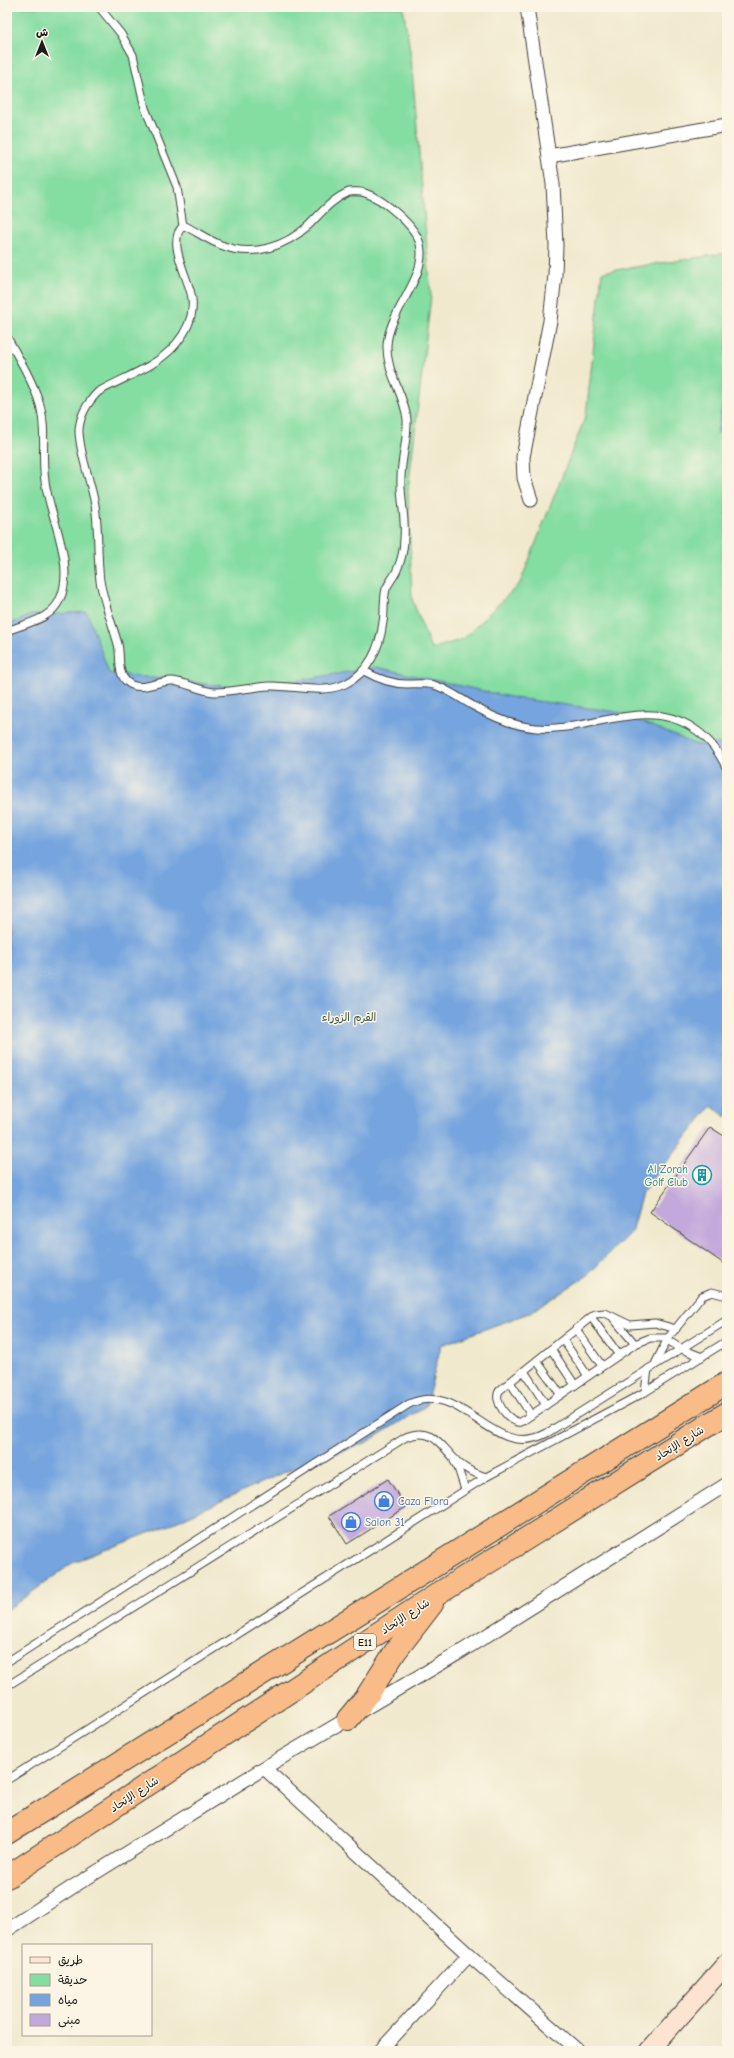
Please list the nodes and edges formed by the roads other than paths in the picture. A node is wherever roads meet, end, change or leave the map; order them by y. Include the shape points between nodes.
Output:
1 (99, 7) edge
2 (527, 7) edge
3 (727, 125) edge
4 (549, 156) junction
5 (182, 226) junction
6 (7, 337) edge
7 (530, 500) dead end
8 (7, 631) edge
9 (364, 671) junction
10 (727, 769) edge
11 (727, 1296) edge
12 (610, 1314) junction
13 (592, 1317) junction
14 (727, 1320) edge
15 (576, 1329) junction
16 (676, 1329) junction
17 (668, 1339) junction
18 (563, 1340) junction
19 (727, 1342) edge
20 (635, 1344) junction
21 (551, 1349) junction
22 (682, 1349) junction
23 (619, 1355) junction
24 (702, 1357) junction
25 (537, 1360) junction
26 (602, 1366) junction
27 (648, 1369) junction
28 (524, 1371) junction
29 (588, 1376) junction
30 (510, 1382) junction
31 (727, 1383) edge
32 (575, 1385) junction
33 (645, 1392) junction
34 (561, 1395) junction
35 (546, 1405) junction
36 (727, 1413) edge
37 (531, 1415) junction
38 (450, 1454) junction
39 (486, 1477) junction
40 (727, 1484) edge
41 (464, 1490) junction
42 (441, 1592) junction
43 (7, 1662) edge
44 (7, 1686) edge
45 (348, 1719) junction
46 (264, 1768) junction
47 (7, 1780) edge
48 (7, 1833) edge
49 (7, 1877) edge
50 (7, 1930) edge
51 (469, 1956) junction
52 (727, 1963) edge
53 (380, 2051) edge
54 (578, 2051) edge
55 (649, 2051) edge

1 - 5 lane via 121,34 133,55 145,108 178,187
2 - 4 street
3 - 4 street
4 - 7 street via 555,214 555,275 546,345 523,457 524,478
5 - 9 lane via 222,246 261,250 298,235 341,196 349,192 358,192 374,198 405,220 419,240 422,252 420,264 394,317 387,346 391,375 403,399 407,422 401,479 404,543 396,571 387,588 376,651
5 - 9 lane via 179,231 178,254 182,272 190,289 193,307 185,332 168,353 158,360 98,392 90,400 80,420 80,442 96,508 100,580 118,643 122,675 133,686 141,687 166,681 215,692 270,686 328,689 348,683
6 - 8 lane via 40,406 44,425 45,481 61,538 64,580 60,599 48,614
9 - 10 lane via 384,681 432,685 504,721 536,728 570,728 641,714 666,716 700,733 717,750
11 - 16 lane via 706,1293
12 - 13 lane via 600,1312
12 - 16 lane via 630,1325 655,1322
12 - 20 lane
13 - 15 lane
13 - 23 lane
14 - 22 lane
15 - 18 lane
15 - 26 lane
16 - 17 lane
17 - 20 lane via 650,1338
17 - 22 lane
17 - 27 lane via 654,1366
18 - 21 lane
18 - 29 lane
19 - 24 lane
20 - 23 lane
21 - 25 lane
21 - 32 lane
22 - 24 lane
22 - 27 lane
23 - 26 lane
24 - 33 lane
25 - 28 lane
25 - 34 lane
26 - 29 lane
27 - 33 lane
27 - 43 lane via 546,1433 529,1440 521,1441 502,1436 461,1409 440,1400 424,1399 412,1403
28 - 30 lane
28 - 35 lane
29 - 32 lane
30 - 37 lane
30 - 37 lane via 498,1392 498,1402 514,1421 521,1422
31 - 48 highway, E11
32 - 34 lane
33 - 39 lane
34 - 35 lane
35 - 37 lane
36 - 42 highway, شارع الإتحاد / E11
38 - 39 lane via 461,1465
38 - 41 lane via 458,1468
38 - 44 lane via 438,1440 428,1434 417,1433 406,1437
39 - 41 lane
40 - 45 street via 462,1652
41 - 47 lane
42 - 45 highway
42 - 49 highway, شارع الإتحاد / E11
45 - 46 street
46 - 50 street
46 - 51 street
51 - 53 street
51 - 54 street
52 - 55 street

